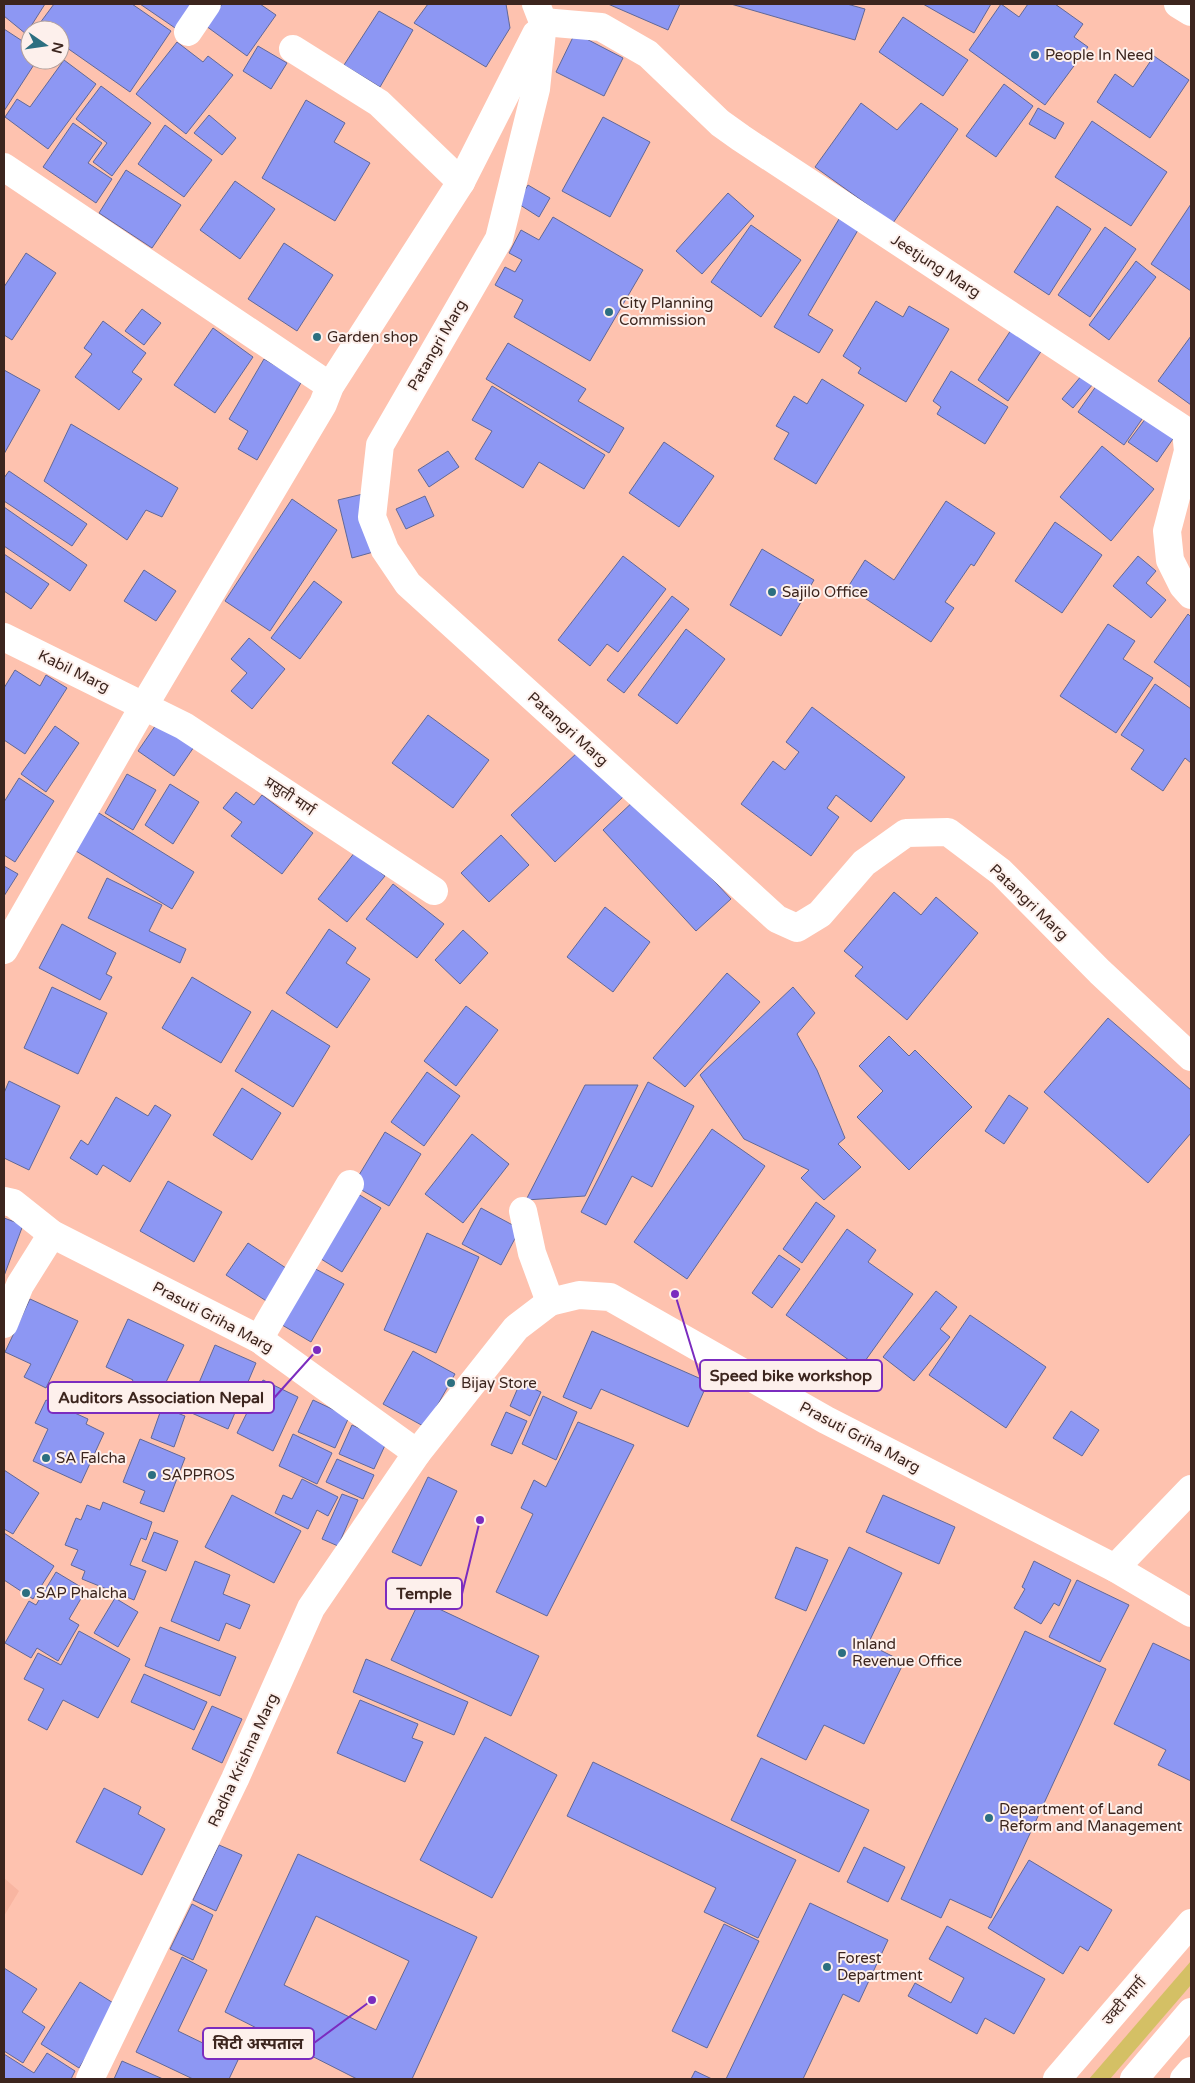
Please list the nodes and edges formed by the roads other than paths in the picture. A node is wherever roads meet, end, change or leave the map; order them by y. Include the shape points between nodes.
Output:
1 (207, 4) edge
2 (1178, 4) edge
3 (1191, 12) edge
4 (539, 13) edge
5 (188, 32) dead end
6 (293, 49) dead end
7 (4, 167) edge
8 (461, 182) junction
9 (330, 386) junction
10 (1191, 595) edge
11 (4, 637) edge
12 (145, 704) junction
13 (434, 891) dead end
14 (4, 950) edge
15 (1191, 1057) edge
16 (350, 1184) dead end
17 (4, 1201) edge
18 (523, 1212) dead end
19 (52, 1234) junction
20 (550, 1302) junction
21 (4, 1324) edge
22 (260, 1339) junction
23 (416, 1453) junction
24 (1191, 1489) edge
25 (1115, 1568) junction
26 (1191, 1613) edge
27 (1191, 1923) edge
28 (1191, 2012) edge
29 (1191, 2070) edge
30 (90, 2079) edge
31 (1057, 2079) edge
32 (1134, 2079) edge
33 (1184, 2079) edge

1 - 5 main road
2 - 3 main road
4 - 8 main road
4 - 10 main road, Jeetjung Marg via 601,27 648,54 720,123 741,138 1186,431 1188,451 1167,531 1170,560
4 - 15 main road, Patangri Marg via 536,89 499,239 380,444 372,517 385,550 408,584 777,920 797,928 820,914 864,863 906,833 948,832 1001,872 1100,972
6 - 8 main road via 379,103
7 - 9 main road
8 - 9 main road
9 - 12 main road via 318,413
11 - 12 main road, Kabil Marg
12 - 13 main road, प्रसुती मार्ग via 184,726
12 - 14 main road
16 - 22 main road
17 - 19 main road, Prasuti Griha Marg via 13,1203
18 - 20 main road via 532,1252
19 - 21 main road via 20,1285
19 - 22 main road, Prasuti Griha Marg
20 - 23 main road, Prasuti Griha Marg via 516,1328
20 - 25 main road, Prasuti Griha Marg via 579,1295 610,1297 826,1420
22 - 23 main road, Prasuti Griha Marg
23 - 30 main road, Radha Krishna Marg via 311,1608 235,1779
24 - 25 main road
25 - 26 main road, Prasuti Griha Marg
27 - 31 main road, उक्टी मार्गा
28 - 32 main road
29 - 33 main road

